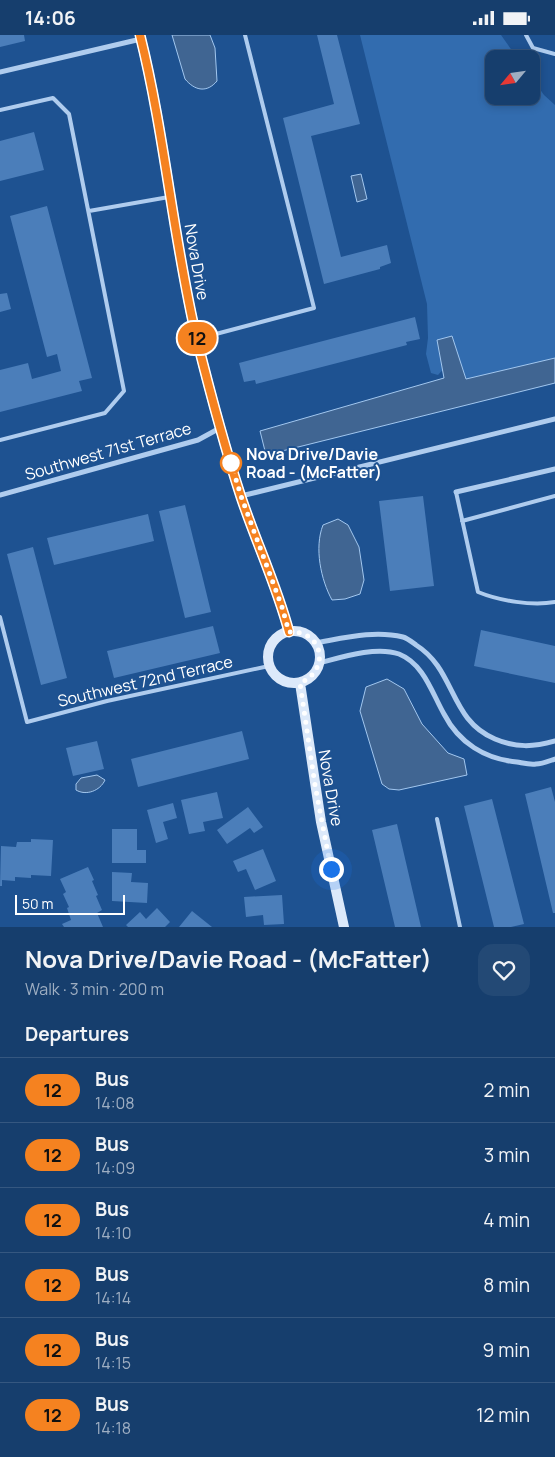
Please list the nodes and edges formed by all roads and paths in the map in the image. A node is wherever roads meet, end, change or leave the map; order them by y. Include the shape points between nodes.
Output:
1 (245, 35) edge
2 (526, 35) edge
3 (141, 37) edge
4 (555, 54) edge
5 (0, 72) edge
6 (0, 110) edge
7 (171, 197) junction
8 (89, 211) junction
9 (197, 339) junction
10 (555, 419) edge
11 (220, 427) junction
12 (0, 440) edge
13 (555, 469) edge
14 (456, 492) joint
15 (0, 495) edge
16 (241, 496) junction
17 (555, 497) edge
18 (462, 521) junction
19 (555, 602) edge
20 (0, 617) edge
21 (289, 632) junction
22 (316, 643) junction
23 (319, 663) junction
24 (269, 666) junction
25 (300, 683) junction
26 (555, 741) edge
27 (555, 759) edge
28 (437, 819) dead end
29 (344, 927) edge
30 (460, 927) edge

1 - 9 lane via 314,308
2 - 4 lane via 533,48
3 - 5 street
3 - 7 street, Nova Drive
6 - 8 lane via 53,98 69,114
7 - 8 lane
7 - 9 street, Nova Drive
8 - 12 lane via 124,391 105,413
9 - 11 street, Nova Drive
10 - 16 street
11 - 15 street, Southwest 71st Terrace via 198,440
11 - 16 street, Nova Drive
13 - 14 street
14 - 18 lane
16 - 21 street, Nova Drive
17 - 18 lane
18 - 19 lane via 478,592 493,598 544,604
20 - 24 lane, Southwest 72nd Terrace via 27,722
21 - 22 street via 297,631
21 - 24 street via 274,641 268,657
22 - 23 street
22 - 26 street via 377,633 404,637 425,650 442,669 460,707 472,725 484,734 506,743 535,747
23 - 25 street via 313,675
23 - 27 street via 350,654 377,651 399,654 414,664 427,679 444,716 460,737 475,749 502,761 536,764
24 - 25 street via 278,678
25 - 29 street, Nova Drive via 319,813
28 - 30 lane

